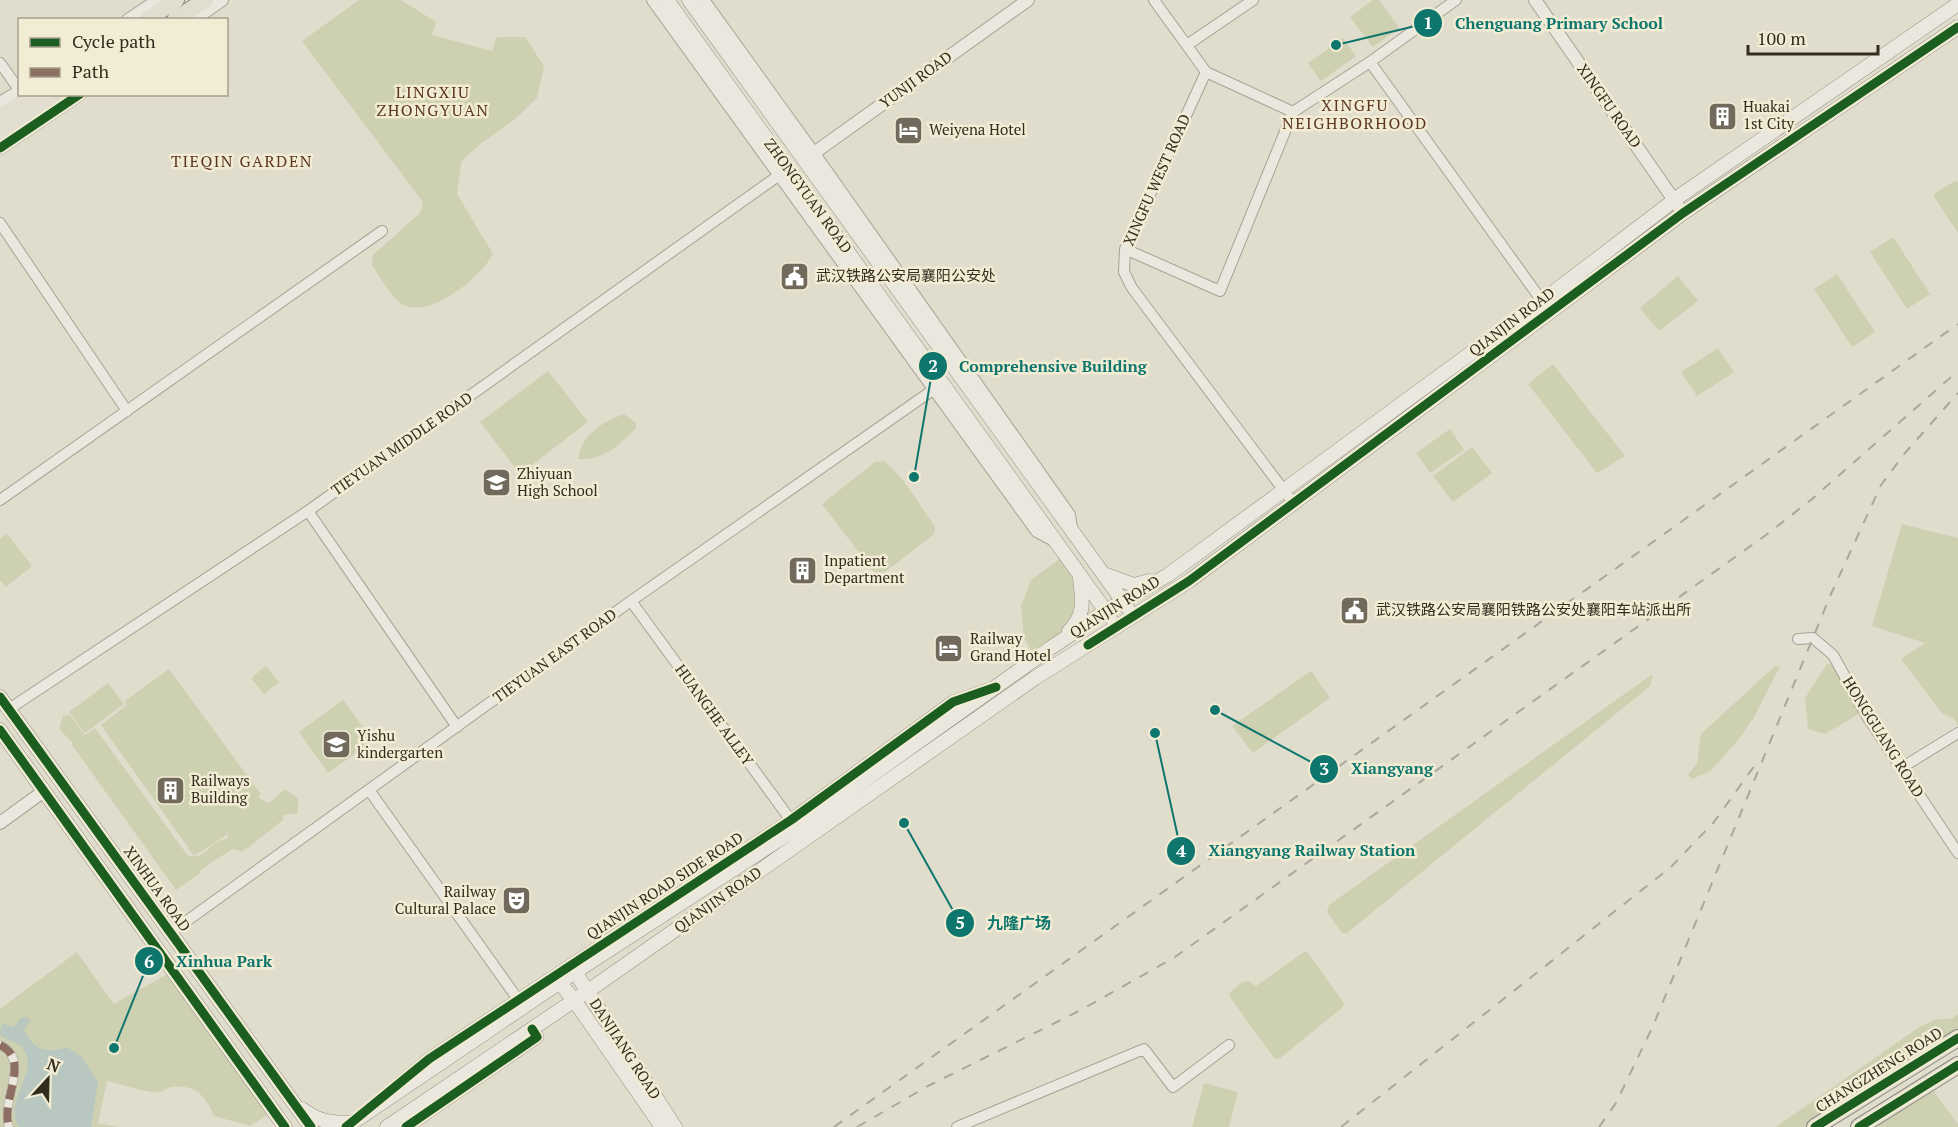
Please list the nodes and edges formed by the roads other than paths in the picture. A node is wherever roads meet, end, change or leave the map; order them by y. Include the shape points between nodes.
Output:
1 (158, 0) edge
2 (176, 0) edge
3 (205, 0) edge
4 (222, 0) edge
5 (653, 0) edge
6 (667, 0) edge
7 (689, 0) edge
8 (703, 0) edge
9 (1028, 0) edge
10 (1154, 0) edge
11 (1252, 0) edge
12 (1456, 0) edge
13 (1535, 0) edge
14 (1545, 0) edge
15 (1958, 4) edge
16 (131, 18) edge
17 (150, 18) edge
18 (178, 18) edge
19 (196, 18) edge
20 (1958, 27) edge
21 (1187, 45) junction
22 (1370, 62) junction
23 (0, 63) edge
24 (1206, 72) junction
25 (18, 86) edge
26 (19, 96) edge
27 (22, 96) edge
28 (58, 96) edge
29 (77, 96) edge
30 (0, 103) edge
31 (1293, 112) junction
32 (0, 117) edge
33 (0, 134) edge
34 (0, 148) edge
35 (809, 157) junction
36 (783, 172) junction
37 (1678, 198) junction
38 (1686, 210) junction
39 (0, 223) edge
40 (382, 231) dead end
41 (1125, 249) junction
42 (1542, 301) junction
43 (939, 386) junction
44 (127, 411) junction
45 (1284, 491) junction
46 (0, 500) edge
47 (1294, 504) junction
48 (308, 512) junction
49 (1104, 574) junction
50 (1079, 575) junction
51 (1168, 575) junction
52 (1123, 600) junction
53 (632, 601) junction
54 (1106, 611) junction
55 (1134, 616) junction
56 (1117, 626) junction
57 (1798, 639) dead end
58 (1049, 649) junction
59 (0, 697) edge
60 (9, 709) junction
61 (457, 727) junction
62 (0, 730) edge
63 (1958, 733) edge
64 (1901, 768) junction
65 (369, 790) junction
66 (44, 791) junction
67 (0, 823) edge
68 (794, 824) junction
69 (1958, 853) edge
70 (170, 933) junction
71 (575, 972) junction
72 (560, 982) junction
73 (588, 991) junction
74 (574, 1000) junction
75 (521, 1004) junction
76 (532, 1029) junction
77 (1958, 1038) edge
78 (0, 1045) edge
79 (1229, 1045) dead end
80 (1958, 1065) edge
81 (292, 1102) junction
82 (273, 1111) junction
83 (352, 1123) edge
84 (9, 1127) edge
85 (278, 1127) edge
86 (285, 1127) edge
87 (311, 1127) edge
88 (387, 1127) edge
89 (406, 1127) edge
90 (662, 1127) edge
91 (675, 1127) edge
92 (957, 1127) edge
93 (1815, 1127) edge
94 (1859, 1127) edge

1 - 16 street
2 - 17 main road
3 - 18 main road
4 - 19 street
5 - 36 street
6 - 36 main road, ZHONGYUAN ROAD
7 - 35 main road, ZHONGYUAN ROAD
8 - 35 street
9 - 35 street, YUNJI ROAD
10 - 21 street
11 - 21 street
12 - 22 street
13 - 37 street, XINGFU ROAD
14 - 37 street, XINGFU ROAD
15 - 37 main road, QIANJIN ROAD
20 - 38 main road, QIANJIN ROAD
21 - 24 street
22 - 31 street
22 - 42 street
23 - 25 street
24 - 31 street
24 - 41 street, XINGFU WEST ROAD
26 - 30 street
27 - 32 main road
28 - 33 main road
29 - 34 street
31 - 41 street via 1220,291
35 - 49 main road, ZHONGYUAN ROAD
36 - 43 main road, ZHONGYUAN ROAD
36 - 48 street, TIEYUAN MIDDLE ROAD
37 - 38 street, XINGFU ROAD
37 - 42 main road, QIANJIN ROAD
38 - 47 main road, QIANJIN ROAD
39 - 44 street
40 - 44 street
41 - 45 street, XINGFU WEST ROAD via 1124,272 1132,288
42 - 45 main road, QIANJIN ROAD
43 - 50 main road, ZHONGYUAN ROAD
43 - 53 street, TIEYUAN EAST ROAD
44 - 46 street
45 - 47 street, XINGFU WEST ROAD
45 - 51 main road, QIANJIN ROAD
47 - 55 main road, QIANJIN ROAD
48 - 60 street, TIEYUAN MIDDLE ROAD
48 - 61 street
49 - 51 main road via 1134,585
49 - 52 main road, ZHONGYUAN ROAD
50 - 54 main road, ZHONGYUAN ROAD
50 - 58 main road via 1083,603 1078,623
51 - 52 main road, QIANJIN ROAD
52 - 54 main road, QIANJIN ROAD
52 - 55 main road, ZHONGYUAN ROAD
53 - 61 street, TIEYUAN EAST ROAD
53 - 68 street, HUANGHE ALLEY
54 - 56 main road, ZHONGYUAN ROAD
54 - 58 main road, QIANJIN ROAD
55 - 56 main road, QIANJIN ROAD
56 - 73 main road, QIANJIN ROAD via 1035,678
57 - 64 street, HONGGUANG ROAD via 1813,638 1833,655
58 - 68 main road, QIANJIN ROAD
59 - 60 main road, XINHUA ROAD
60 - 70 main road, XINHUA ROAD
61 - 65 street, TIEYUAN EAST ROAD
62 - 66 main road
63 - 64 street
64 - 69 street, HONGGUANG ROAD
65 - 70 street, TIEYUAN EAST ROAD
65 - 75 street
66 - 67 street
66 - 82 main road
68 - 71 main road, QIANJIN ROAD
68 - 75 street, QIANJIN ROAD SIDE ROAD
70 - 81 main road, XINHUA ROAD
71 - 72 main road, QIANJIN ROAD
71 - 73 main road, DANJIANG ROAD
72 - 74 main road, DANJIANG ROAD
72 - 75 main road, QIANJIN ROAD
73 - 74 main road, QIANJIN ROAD
73 - 91 main road, DANJIANG ROAD
74 - 76 main road, QIANJIN ROAD
74 - 90 main road, DANJIANG ROAD
75 - 83 main road, QIANJIN ROAD
76 - 88 main road, QIANJIN ROAD
76 - 89 street via 537,1037
77 - 93 main road, CHANGZHENG ROAD
78 - 84 street via 15,1059 6,1108
79 - 92 street via 1173,1087 1144,1048
80 - 94 main road
81 - 83 main road via 312,1117 331,1123
81 - 87 main road, XINHUA ROAD
82 - 85 main road
82 - 86 main road

